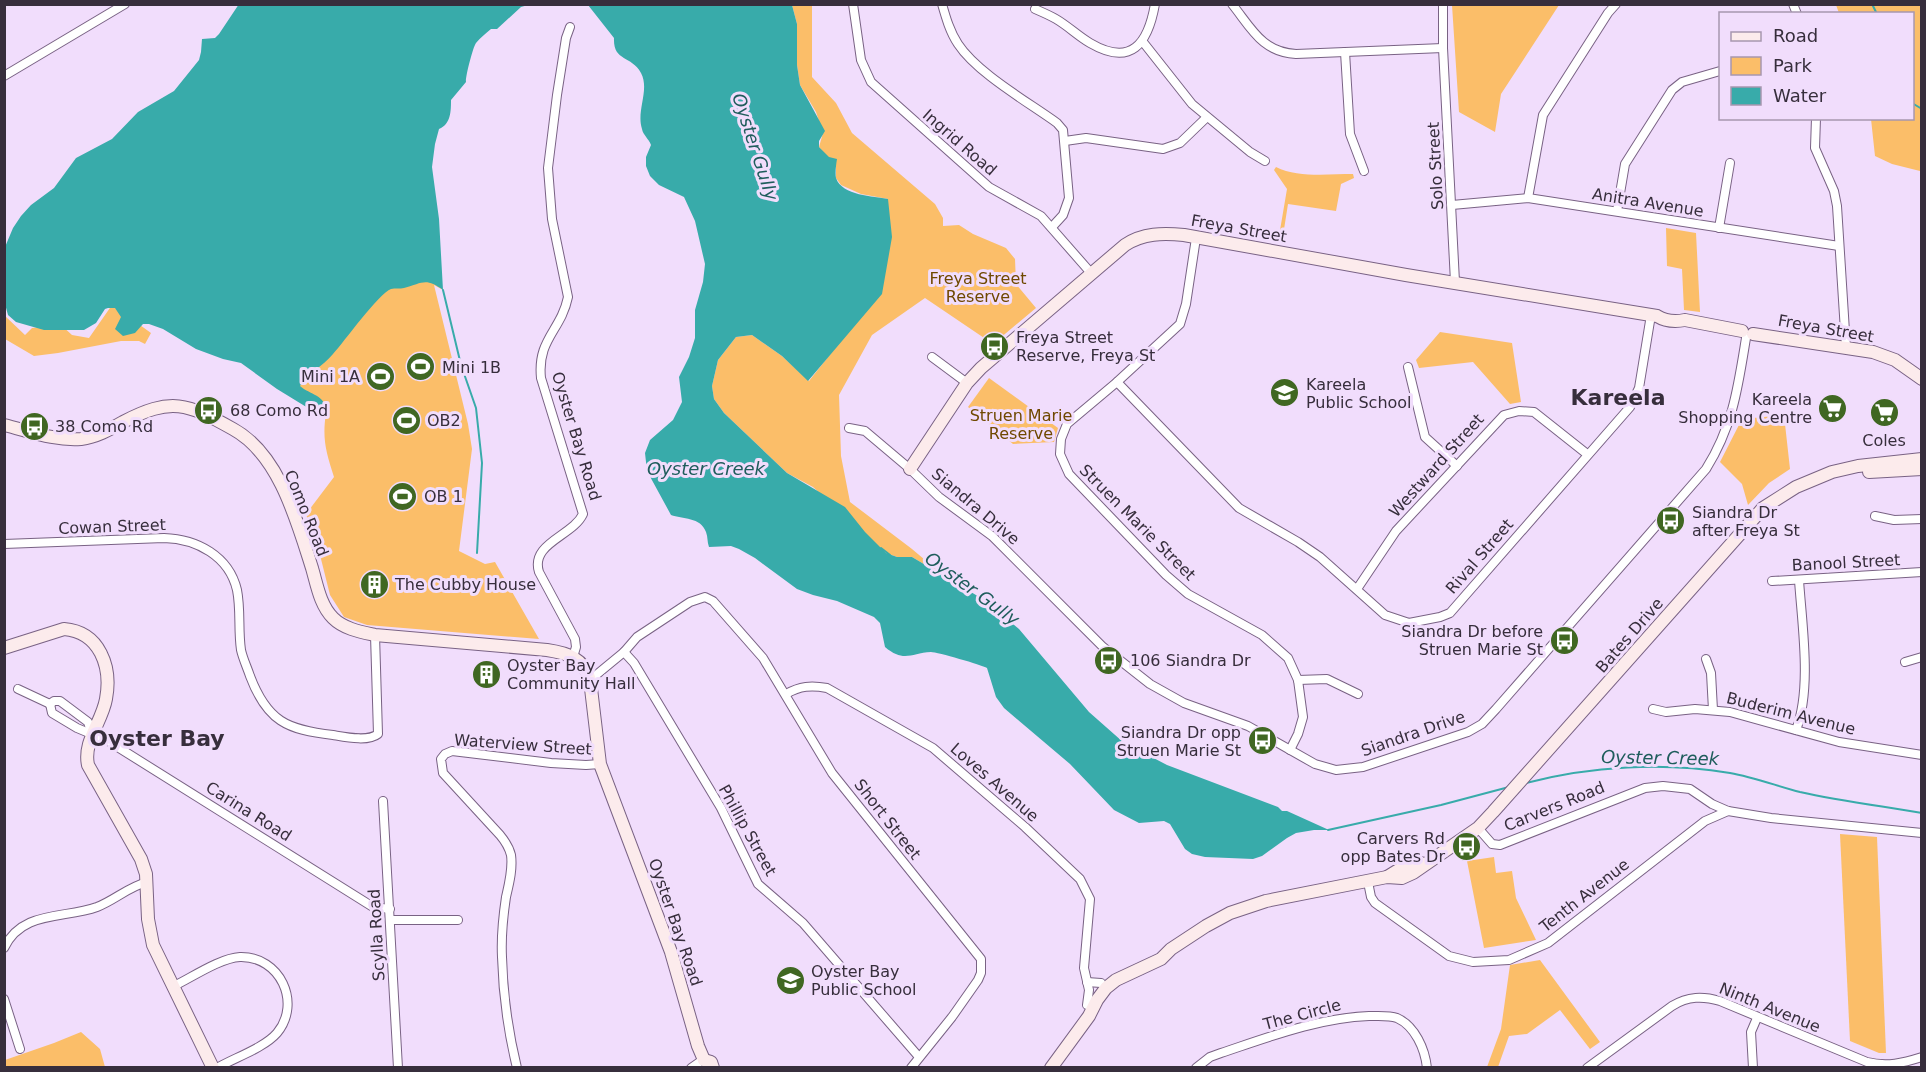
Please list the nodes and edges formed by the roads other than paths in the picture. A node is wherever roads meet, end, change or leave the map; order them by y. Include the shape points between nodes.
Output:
1 (125, 4) edge
2 (853, 4) edge
3 (942, 4) edge
4 (1155, 4) edge
5 (1232, 4) edge
6 (1443, 4) edge
7 (1616, 4) edge
8 (1035, 9) dead end
9 (570, 27) dead end
10 (1143, 42) junction
11 (1443, 48) junction
12 (1345, 52) junction
13 (1719, 71) edge
14 (4, 76) edge
15 (1206, 118) junction
16 (1816, 120) edge
17 (1065, 141) junction
18 (1265, 161) dead end
19 (1730, 163) dead end
20 (1364, 171) dead end
21 (1528, 198) junction
22 (1452, 205) junction
23 (1617, 211) junction
24 (1052, 228) junction
25 (1719, 228) junction
26 (1196, 238) junction
27 (1839, 246) junction
28 (1090, 273) junction
29 (1455, 282) junction
30 (1654, 315) junction
31 (1747, 334) junction
32 (1846, 347) junction
33 (933, 357) dead end
34 (1408, 366) dead end
35 (1922, 378) edge
36 (1117, 382) junction
37 (967, 383) junction
38 (4, 425) edge
39 (849, 428) dead end
40 (1587, 454) junction
41 (1920, 461) edge
42 (1457, 466) junction
43 (910, 469) junction
44 (1875, 516) dead end
45 (1922, 519) edge
46 (4, 544) edge
47 (1922, 572) edge
48 (1800, 580) junction
49 (1772, 581) dead end
50 (1357, 589) junction
51 (375, 635) junction
52 (4, 648) edge
53 (624, 652) junction
54 (573, 657) junction
55 (1922, 657) edge
56 (1706, 659) dead end
57 (1905, 662) dead end
58 (590, 680) junction
59 (1298, 680) junction
60 (18, 689) dead end
61 (786, 694) junction
62 (1358, 694) dead end
63 (50, 704) junction
64 (1653, 709) dead end
65 (1713, 710) junction
66 (1796, 730) junction
67 (93, 735) junction
68 (1290, 750) junction
69 (1922, 755) edge
70 (600, 764) junction
71 (383, 801) dead end
72 (1728, 811) junction
73 (1478, 828) junction
74 (1922, 833) edge
75 (147, 882) junction
76 (1368, 882) junction
77 (390, 909) junction
78 (391, 920) junction
79 (458, 920) dead end
80 (4, 948) edge
81 (1171, 949) junction
82 (1087, 982) junction
83 (1101, 983) junction
84 (172, 987) junction
85 (4, 999) edge
86 (1087, 1005) junction
87 (1757, 1018) junction
88 (1082, 1024) junction
89 (20, 1049) dead end
90 (919, 1057) junction
91 (1922, 1057) edge
92 (702, 1065) edge
93 (215, 1068) edge
94 (398, 1068) edge
95 (517, 1068) edge
96 (911, 1068) edge
97 (1051, 1068) edge
98 (1196, 1068) edge
99 (1427, 1068) edge
100 (1587, 1068) edge
101 (1753, 1068) edge

1 - 14 street
2 - 24 street, Ingrid Road via 861,60 872,82 989,188 1036,213
3 - 17 street via 957,44 970,59 1057,123
4 - 10 street via 1152,24
5 - 12 street via 1275,51
6 - 11 street, Solo Street
7 - 21 street via 1543,115
8 - 10 street via 1108,52 1133,50
9 - 54 street, Oyster Bay Road via 548,168 552,219 568,297 539,361 583,514 580,522 542,550 537,564 575,639
10 - 15 street
11 - 12 street
11 - 22 street, Solo Street
12 - 20 street via 1350,134
13 - 23 street via 1682,82 1672,90 1625,164
15 - 17 street via 1180,143 1163,149 1086,138
15 - 18 street
16 - 27 street via 1815,148 1834,191
17 - 24 street via 1069,198 1063,215
19 - 25 street
21 - 22 street, Anitra Avenue
21 - 23 street, Anitra Avenue
22 - 29 street, Solo Street
23 - 25 street, Anitra Avenue
24 - 28 street, Ingrid Road
25 - 27 street, Anitra Avenue
26 - 28 street, Freya Street via 1164,234 1136,238
26 - 29 street, Freya Street
26 - 36 street, Struen Marie Street via 1180,324
27 - 32 street
28 - 37 street, Freya Street
29 - 30 street, Freya Street
30 - 31 street, Freya Street via 1678,315
30 - 40 street, Rival Street via 1634,400
31 - 32 street, Freya Street
31 - 68 street, Siandra Drive via 1733,412 1706,469 1482,724 1461,735 1353,769 1326,768
32 - 35 street, Freya Street via 1886,356
33 - 37 street
34 - 42 street via 1425,437
36 - 50 street, Rival Street via 1239,508 1298,542
36 - 59 street, Struen Marie Street via 1064,428 1060,454 1066,469 1166,575 1188,594 1262,635 1288,658
37 - 43 street, Freya Street
38 - 51 street, Como Road via 82,439 148,410 173,405 198,411 233,429 257,447 278,480 300,530 325,608 345,626
39 - 43 street, Siandra Drive via 865,430
40 - 42 street, Westward Street via 1534,412 1519,411 1504,415
40 - 50 street, Rival Street via 1450,613 1409,623 1385,615
41 - 73 street, Bates Drive via 1817,480 1763,508
42 - 50 street, Westward Street via 1396,531
43 - 68 street, Siandra Drive via 939,497 992,536 1103,647 1144,680 1172,698 1248,726
44 - 45 street
46 - 51 street, Cowan Street via 165,538 203,547 225,565 235,583 242,653 257,695 266,708 289,725 312,731 375,737 379,730
47 - 48 street, Banool Street
48 - 49 street, Banool Street
48 - 66 street via 1804,694
51 - 54 street, Como Road via 546,650
52 - 67 street via 64,629 86,635 96,643 106,667 107,689
53 - 58 street
53 - 61 street, Short Street via 637,638 695,599 705,597 713,601 763,658
53 - 90 street, Phillip Street via 721,808 758,884 802,923
54 - 58 street, Oyster Bay Road via 585,667
55 - 57 street
56 - 65 street via 1711,673
58 - 70 street, Oyster Bay Road
59 - 62 street via 1327,679
59 - 68 street, Struen Marie Street via 1303,717
60 - 63 street, Carina Road
61 - 82 street, Loves Avenue via 809,685 827,688 933,748 1056,855 1080,879 1090,899 1084,968
61 - 90 street, Short Street via 832,773 981,958 978,980
63 - 67 street, Carina Road via 52,713
63 - 67 street, Carina Road via 60,701 88,722
64 - 65 street, Buderim Avenue
65 - 66 street, Buderim Avenue
66 - 69 street, Buderim Avenue via 1839,742
67 - 75 street via 86,751 88,765 141,859
67 - 77 street, Carina Road via 373,907
70 - 92 street, Oyster Bay Road via 671,952
70 - 95 street, Waterview Street via 551,763 460,752 445,754 441,759 443,773 500,835 511,856 502,928 502,965
71 - 77 street, Scylla Road
72 - 73 street, Carvers Road via 1690,789 1655,786 1500,845 1492,844
72 - 74 street, Carvers Road
72 - 76 street, Tenth Avenue via 1705,821 1548,943 1509,960 1473,962 1449,957 1375,903
73 - 76 street via 1402,878
75 - 80 street via 94,908 24,925
75 - 84 street via 150,938
76 - 81 street via 1255,904 1218,920
77 - 78 street, Scylla Road
78 - 79 street
78 - 94 street, Scylla Road
81 - 83 street
81 - 88 street via 1161,959 1110,984
82 - 83 street
82 - 86 street, Loves Avenue
83 - 86 street
84 - 93 street
84 - 93 street via 240,957 263,962 284,984 288,1012 275,1035
85 - 89 street
86 - 88 street
87 - 91 street, Ninth Avenue via 1875,1064 1896,1064
87 - 100 street, Ninth Avenue via 1712,999 1684,1000 1663,1011
87 - 101 street via 1751,1032
88 - 97 street
90 - 96 street, Short Street
98 - 99 street, The Circle via 1221,1053 1297,1028 1351,1016 1396,1018 1416,1036

